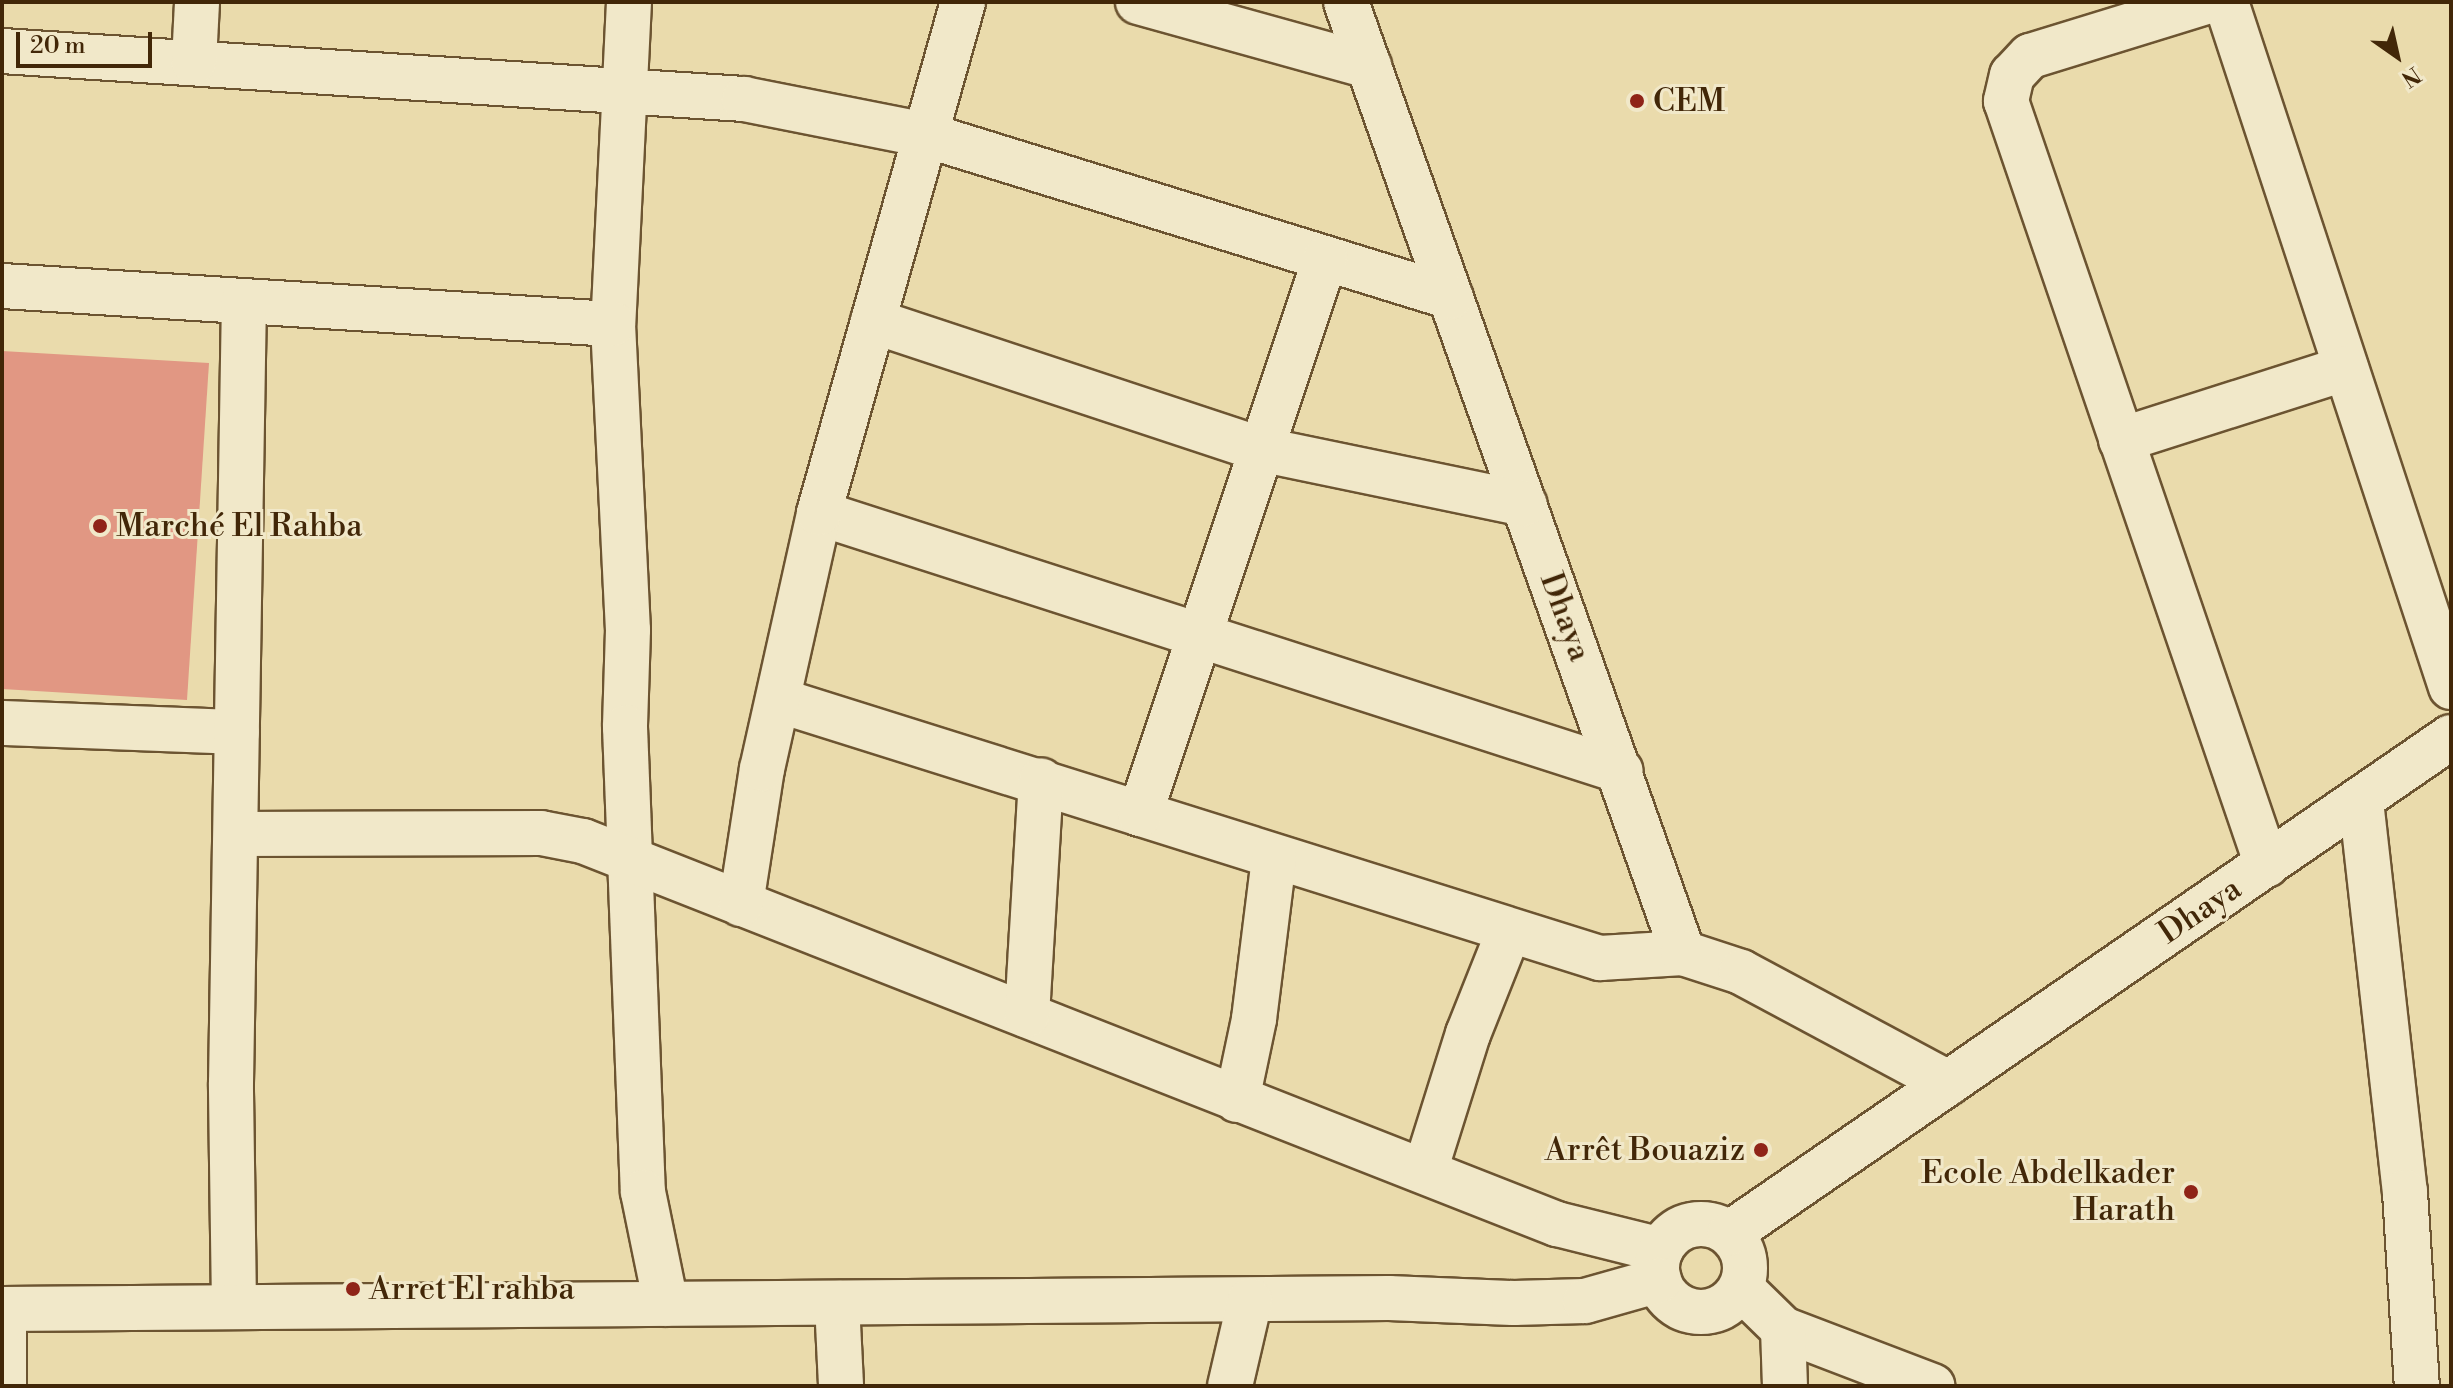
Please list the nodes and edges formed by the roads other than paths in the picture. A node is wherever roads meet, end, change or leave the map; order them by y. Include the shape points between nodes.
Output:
1 (197, 2) edge
2 (629, 2) edge
3 (963, 2) edge
4 (1138, 2) edge
5 (1346, 2) edge
6 (2206, 2) edge
7 (2226, 2) edge
8 (2, 51) edge
9 (194, 62) junction
10 (1369, 66) junction
11 (621, 88) junction
12 (926, 135) junction
13 (1325, 259) junction
14 (2, 286) edge
15 (1451, 297) junction
16 (244, 301) junction
17 (873, 321) junction
18 (613, 324) junction
19 (2346, 368) junction
20 (2121, 440) junction
21 (1264, 450) junction
22 (1524, 504) junction
23 (819, 513) junction
24 (1204, 636) junction
25 (2451, 687) edge
26 (778, 700) junction
27 (2, 723) edge
28 (237, 732) junction
29 (2451, 737) edge
30 (1621, 771) junction
31 (1041, 780) junction
32 (2361, 801) junction
33 (1140, 814) junction
34 (236, 834) junction
35 (1274, 858) junction
36 (633, 859) junction
37 (2267, 865) junction
38 (741, 904) junction
39 (1509, 931) junction
40 (1683, 953) junction
41 (1027, 1015) junction
42 (1948, 1083) junction
43 (1237, 1100) junction
44 (1425, 1171) junction
45 (1730, 1233) junction
46 (1660, 1265) junction
47 (1741, 1288) junction
48 (1250, 1300) junction
49 (837, 1303) junction
50 (666, 1304) junction
51 (234, 1306) junction
52 (3, 1309) edge
53 (1783, 1329) junction
54 (4, 1386) edge
55 (841, 1386) edge
56 (1230, 1386) edge
57 (1785, 1386) edge
58 (1932, 1386) edge
59 (2417, 1386) edge

1 - 9 street
2 - 11 street
3 - 12 street
4 - 10 street
5 - 10 street, Dhaya
6 - 20 street via 2030,56 2007,87 2008,113
7 - 19 street
8 - 9 street
9 - 11 street
10 - 15 street, Dhaya
11 - 12 street via 744,99
11 - 18 street
12 - 13 street
12 - 17 street
13 - 15 street
13 - 21 street
14 - 16 street
15 - 22 street, Dhaya
16 - 18 street
16 - 28 street
17 - 21 street
17 - 23 street
18 - 36 street
19 - 20 street
19 - 25 street
20 - 37 street
21 - 22 street
21 - 24 street
22 - 30 street, Dhaya
23 - 24 street
23 - 26 street
24 - 30 street
24 - 33 street
26 - 31 street
26 - 38 street
27 - 28 street
28 - 34 street
29 - 32 street, Dhaya
30 - 40 street, Dhaya
31 - 33 street
31 - 41 street
32 - 37 street, Dhaya
32 - 59 street via 2405,1192
33 - 35 street
34 - 36 street via 541,833
34 - 51 street
35 - 39 street
35 - 43 street via 1254,1019
36 - 38 street
36 - 50 street via 643,1192
37 - 42 street, Dhaya
38 - 41 street
39 - 40 street via 1600,958
39 - 44 street via 1468,1034
40 - 42 street via 1741,972
41 - 43 street
42 - 45 street, Dhaya
43 - 44 street
44 - 46 street
45 - 46 street via 1694,1225 1669,1238
45 - 47 street via 1742,1254
46 - 47 street via 1672,1302 1696,1312 1722,1307
46 - 48 street via 1585,1301
47 - 53 street
48 - 49 street
48 - 56 street
49 - 50 street
49 - 55 street
50 - 51 street
51 - 52 street
52 - 54 street
53 - 57 street
53 - 58 street

